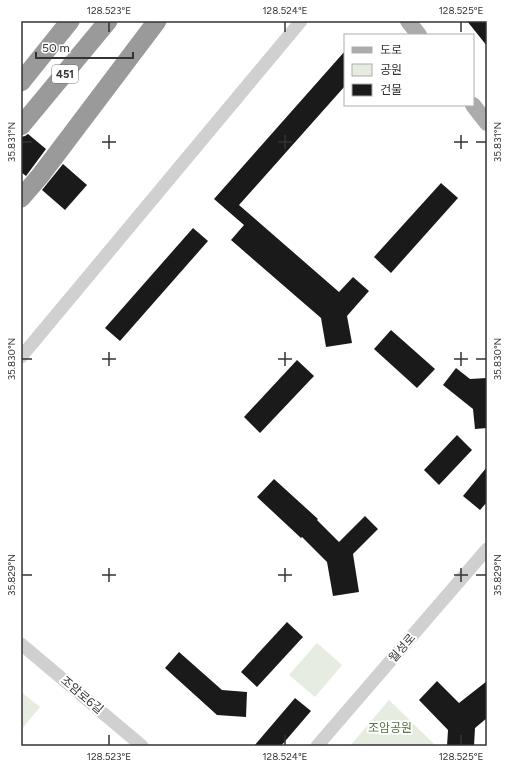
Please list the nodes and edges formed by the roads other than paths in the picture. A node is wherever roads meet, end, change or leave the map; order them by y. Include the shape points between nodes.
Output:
1 (70, 21) edge
2 (108, 21) edge
3 (157, 21) edge
4 (301, 21) edge
5 (408, 21) edge
6 (418, 34) edge
7 (21, 82) edge
8 (474, 106) edge
9 (487, 123) edge
10 (21, 126) edge
11 (21, 198) edge
12 (21, 357) edge
13 (487, 549) edge
14 (21, 644) edge
15 (142, 746) edge
16 (317, 746) edge

1 - 7 highway, 451
2 - 10 highway, 451
3 - 11 highway
4 - 12 street
5 - 6 main road
8 - 9 main road
13 - 16 street, 월성로
14 - 15 street, 조암로6길

